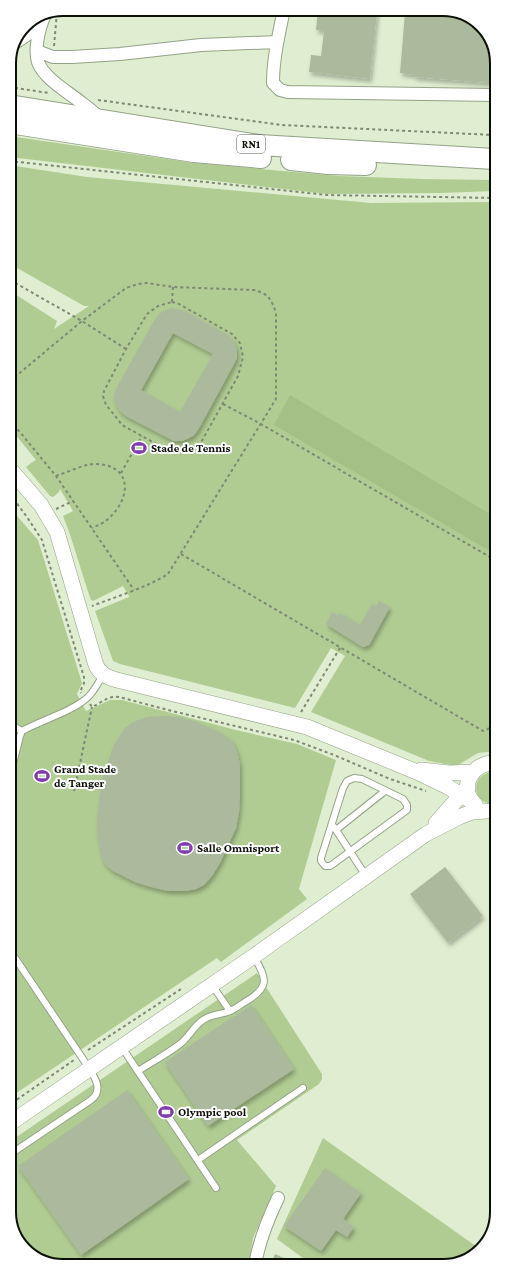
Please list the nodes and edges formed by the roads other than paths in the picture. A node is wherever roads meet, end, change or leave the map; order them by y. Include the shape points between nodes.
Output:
1 (283, 16) edge
2 (42, 21) edge
3 (28, 33) edge
4 (277, 42) junction
5 (37, 51) junction
6 (490, 95) edge
7 (16, 106) edge
8 (103, 121) junction
9 (16, 124) edge
10 (490, 159) edge
11 (490, 170) edge
12 (16, 476) edge
13 (103, 675) junction
14 (16, 728) edge
15 (22, 731) junction
16 (16, 752) edge
17 (490, 764) edge
18 (401, 765) junction
19 (473, 772) junction
20 (385, 790) junction
21 (467, 795) junction
22 (490, 811) edge
23 (490, 811) edge
24 (332, 824) junction
25 (336, 830) junction
26 (426, 834) junction
27 (350, 851) junction
28 (366, 876) junction
29 (254, 956) junction
30 (16, 959) edge
31 (212, 983) junction
32 (230, 1011) junction
33 (121, 1046) junction
34 (89, 1068) junction
35 (138, 1071) junction
36 (303, 1088) dead end
37 (16, 1119) edge
38 (16, 1150) edge
39 (198, 1160) junction
40 (216, 1188) dead end
41 (278, 1198) dead end
42 (256, 1259) edge

1 - 4 street
2 - 3 street
2 - 5 street
4 - 5 street via 201,45 72,57 53,56
4 - 6 street via 273,83 280,90 288,92
5 - 8 street via 38,62 44,73
7 - 8 highway, RN1
8 - 10 highway, RN1 via 259,145
9 - 11 highway, RN1 via 194,152 328,164
12 - 13 street via 42,505 57,532 96,667
13 - 15 lane via 86,699
13 - 18 street via 307,726
14 - 15 lane
15 - 16 lane
17 - 19 street
18 - 19 street via 436,772
18 - 21 street
19 - 21 street via 469,779
20 - 24 lane via 358,778 350,779 344,784
20 - 25 lane
20 - 27 lane via 405,801 408,805 407,810
21 - 22 street via 479,808
21 - 26 street
23 - 26 street via 459,816
24 - 25 lane
24 - 27 lane via 321,858 322,864 330,866
25 - 27 lane
26 - 28 street
27 - 28 lane
28 - 29 street
29 - 31 street
29 - 32 lane via 263,971 262,988
30 - 34 lane
31 - 32 lane
31 - 33 street
32 - 35 lane via 204,1019 180,1044
33 - 34 street
33 - 35 lane
34 - 37 street
34 - 38 lane via 96,1079 97,1095
35 - 39 lane
36 - 39 lane
39 - 40 lane
41 - 42 street via 264,1229

